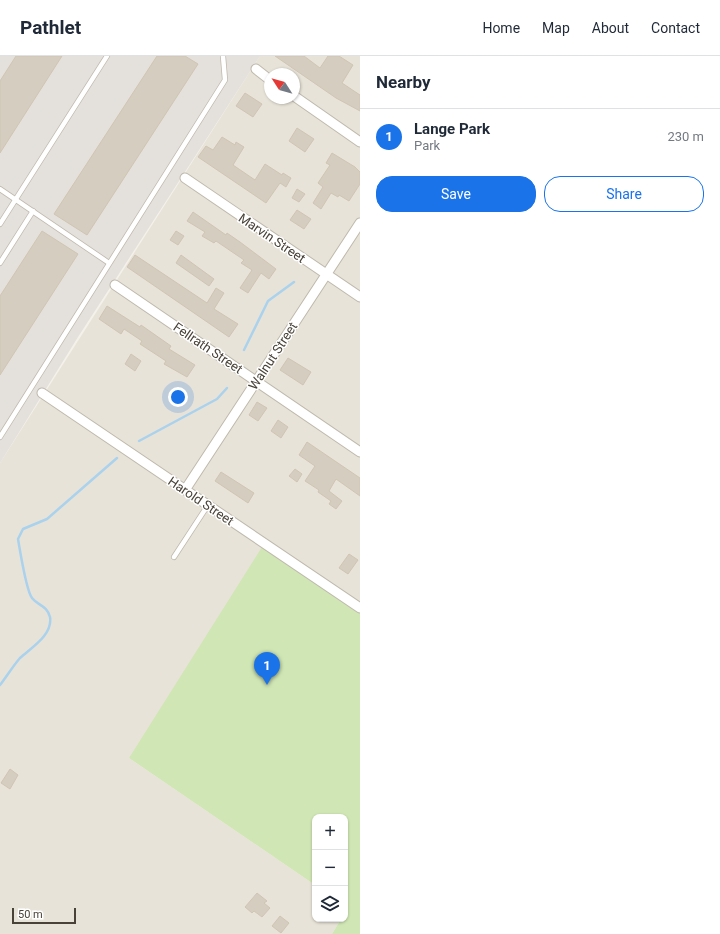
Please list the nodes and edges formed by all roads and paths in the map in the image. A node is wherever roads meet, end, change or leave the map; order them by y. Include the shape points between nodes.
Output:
1 (107, 56) edge
2 (223, 56) edge
3 (256, 70) dead end
4 (264, 76) edge
5 (300, 100) edge
6 (360, 142) edge
7 (185, 178) dead end
8 (0, 189) edge
9 (16, 199) junction
10 (33, 211) junction
11 (360, 223) edge
12 (0, 224) edge
13 (0, 263) edge
14 (110, 263) junction
15 (326, 274) junction
16 (114, 285) dead end
17 (360, 297) edge
18 (256, 381) junction
19 (42, 393) dead end
20 (0, 437) edge
21 (360, 452) edge
22 (185, 490) junction
23 (208, 505) junction
24 (174, 557) dead end
25 (360, 608) edge

1 - 9 lane
2 - 14 lane via 224,80
3 - 4 street
5 - 6 street
7 - 15 street, Marvin Street
8 - 9 lane
9 - 10 lane
9 - 12 lane
10 - 13 lane
10 - 14 lane
11 - 15 street, Walnut Street
14 - 20 lane
15 - 17 street, Marvin Street
15 - 18 street, Walnut Street
16 - 18 street, Fellrath Street
18 - 21 street, Fellrath Street
18 - 22 street, Walnut Street
19 - 22 street, Harold Street
22 - 23 street, Harold Street
23 - 24 lane
23 - 25 street, Harold Street

